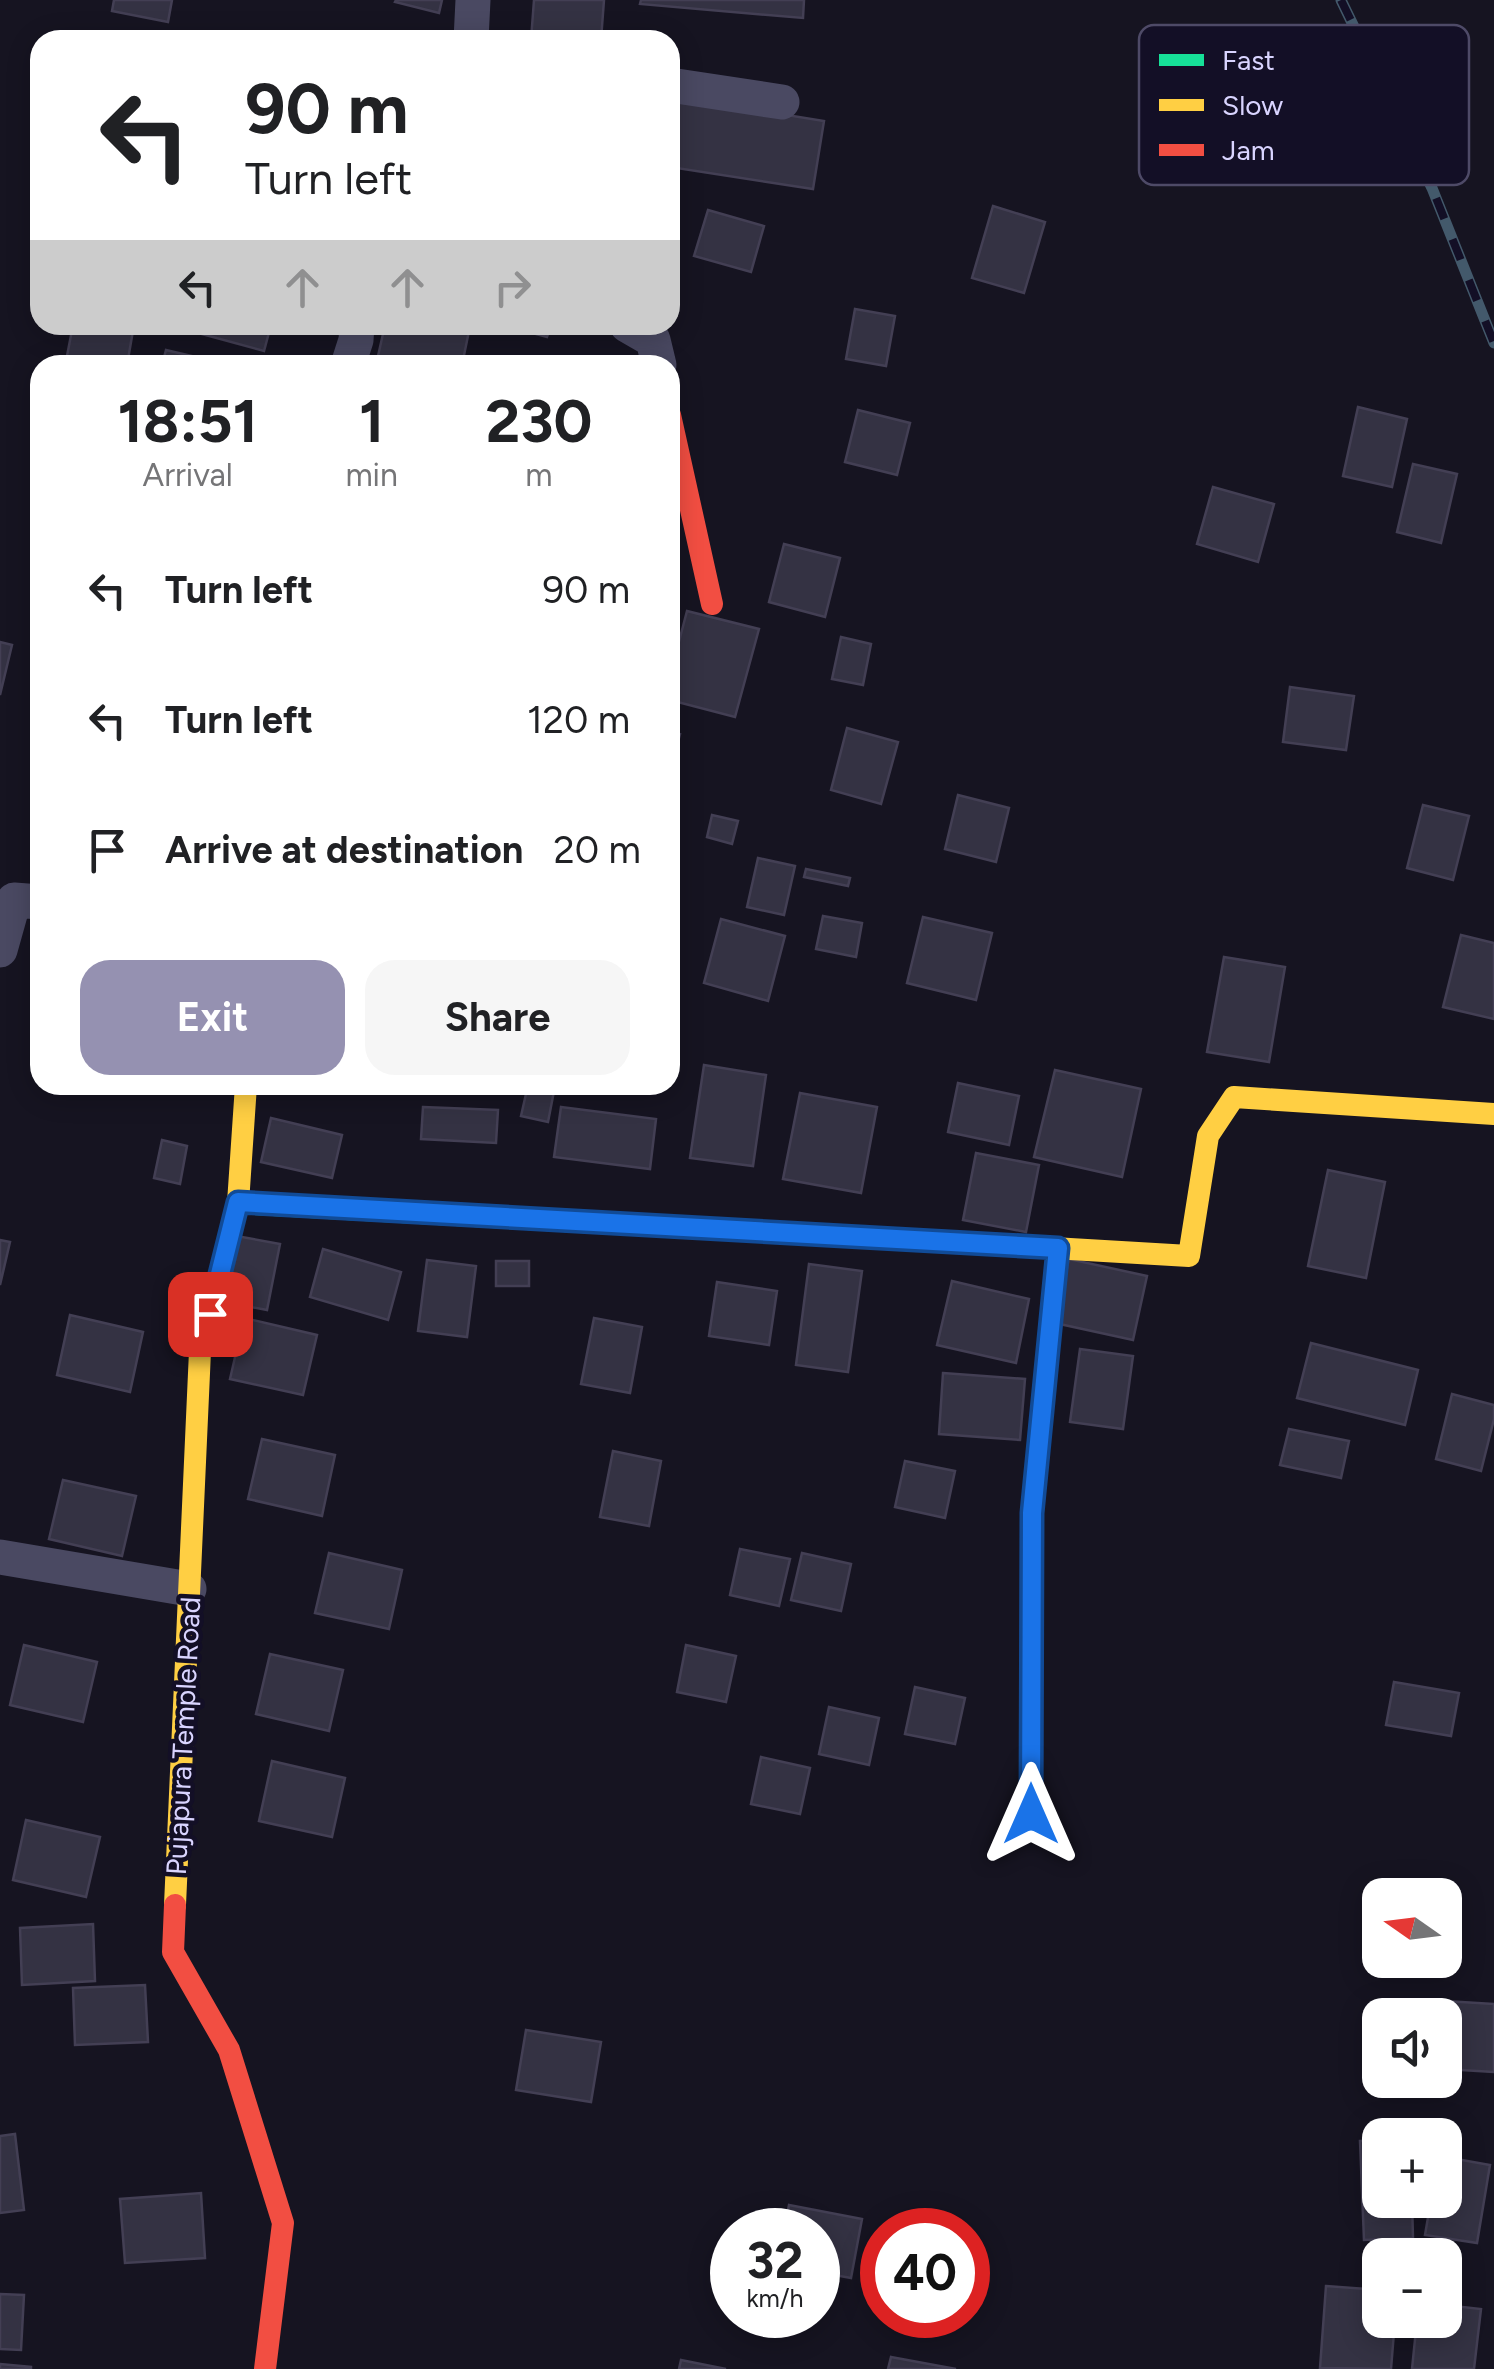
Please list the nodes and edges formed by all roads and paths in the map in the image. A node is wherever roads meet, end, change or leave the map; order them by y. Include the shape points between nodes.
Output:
1 (472, 0) edge
2 (472, 30) edge
3 (680, 87) edge
4 (782, 102) dead end
5 (644, 335) edge
6 (657, 355) edge
7 (680, 460) edge
8 (712, 604) dead end
9 (30, 901) edge
10 (0, 950) edge
11 (245, 1095) edge
12 (1494, 1114) edge
13 (238, 1202) junction
14 (1058, 1248) junction
15 (0, 1557) edge
16 (189, 1588) junction
17 (1031, 1814) dead end
18 (265, 2369) edge

1 - 2 street
3 - 4 street
5 - 6 street
7 - 8 street
9 - 10 street via 14,900
11 - 13 street, Pujapura Temple Road
12 - 14 street via 1234,1096 1208,1136 1188,1256
13 - 14 street
13 - 16 street, Pujapura Temple Road via 200,1351
14 - 17 street via 1032,1513
15 - 16 street
16 - 18 street, Pujapura Temple Road via 173,1952 228,2050 283,2223

